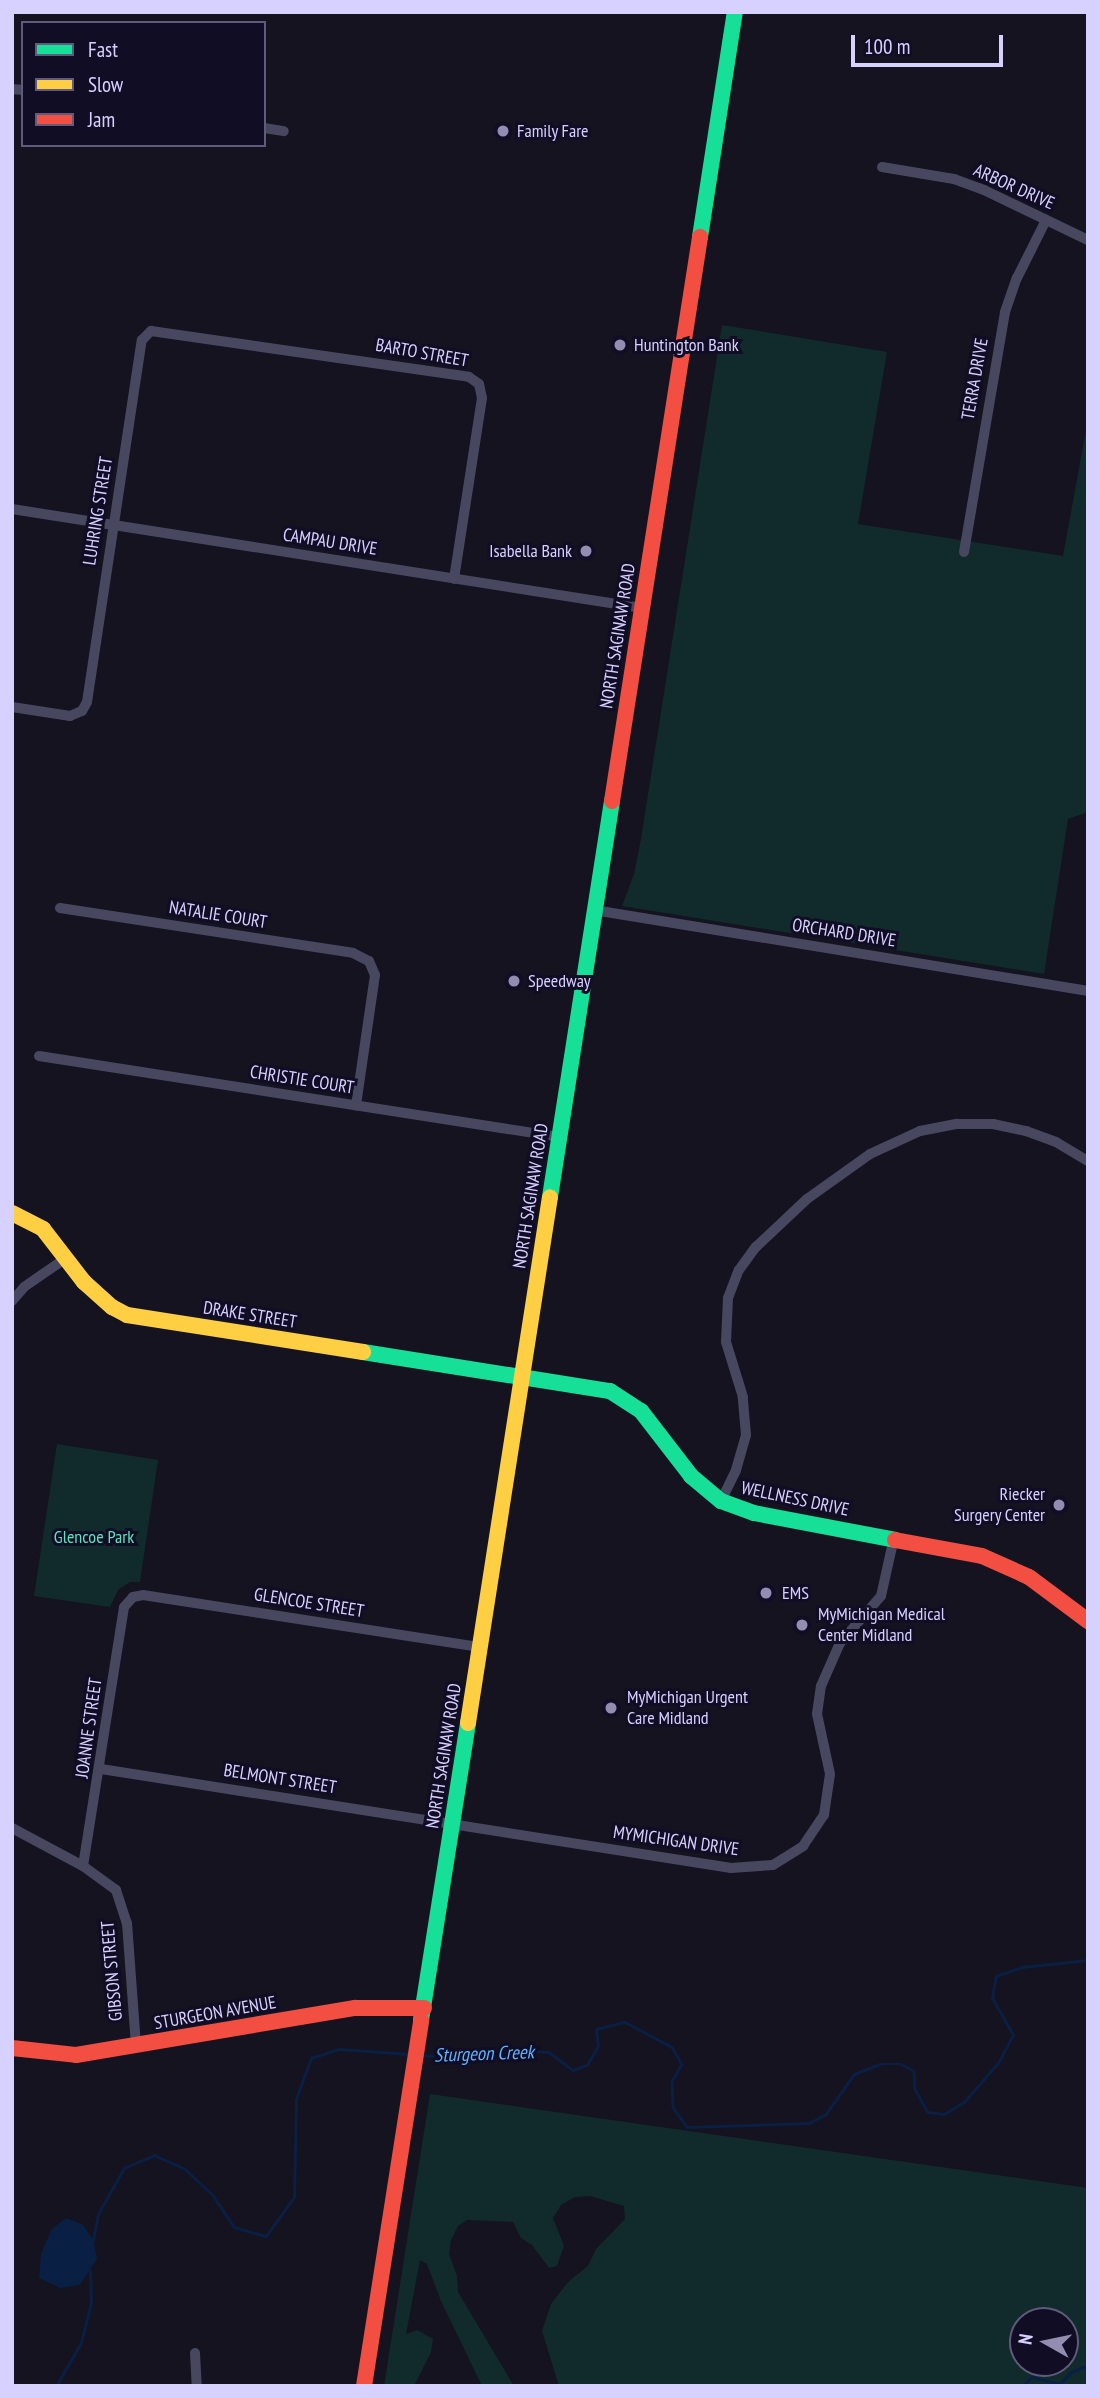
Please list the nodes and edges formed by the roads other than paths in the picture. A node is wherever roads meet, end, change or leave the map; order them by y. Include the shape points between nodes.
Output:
1 (735, 12) edge
2 (266, 128) edge
3 (284, 131) dead end
4 (883, 167) dead end
5 (1046, 220) junction
6 (1088, 240) edge
7 (163, 331) joint
8 (12, 509) edge
9 (114, 526) junction
10 (964, 552) dead end
11 (454, 579) junction
12 (642, 608) junction
13 (12, 708) edge
14 (60, 908) dead end
15 (594, 910) junction
16 (1088, 991) edge
17 (40, 1056) dead end
18 (356, 1106) junction
19 (559, 1137) junction
20 (1088, 1161) edge
21 (12, 1213) edge
22 (66, 1258) junction
23 (12, 1301) edge
24 (522, 1376) junction
25 (721, 1501) junction
26 (894, 1538) junction
27 (133, 1597) joint
28 (1088, 1621) edge
29 (480, 1647) junction
30 (101, 1769) junction
31 (453, 1826) junction
32 (12, 1828) edge
33 (83, 1866) junction
34 (424, 2008) junction
35 (136, 2046) junction
36 (12, 2048) edge
37 (195, 2353) dead end
38 (197, 2386) edge
39 (364, 2386) edge

1 - 12 main road, NORTH SAGINAW ROAD
2 - 3 street
4 - 5 street, ARBOR DRIVE via 954,180
5 - 6 street, ARBOR DRIVE
5 - 10 street, TERRA DRIVE via 1005,312
7 - 9 street, LUHRING STREET via 151,331 142,340
7 - 11 street, BARTO STREET via 469,377 480,384 482,398
8 - 9 street, CAMPAU DRIVE
9 - 11 street, CAMPAU DRIVE
9 - 13 street, LUHRING STREET via 82,711 70,716
11 - 12 street, CAMPAU DRIVE
12 - 15 main road, NORTH SAGINAW ROAD
14 - 18 street, NATALIE COURT via 353,953 369,961 374,975
15 - 16 street, ORCHARD DRIVE
15 - 19 main road, NORTH SAGINAW ROAD
17 - 18 street, CHRISTIE COURT
18 - 19 street, CHRISTIE COURT
19 - 24 main road, NORTH SAGINAW ROAD
20 - 25 street via 1026,1131 993,1124 957,1124 920,1131 877,1150 807,1199 751,1252 728,1298 726,1342 743,1397 746,1435
21 - 22 main road, DRAKE STREET via 43,1229
22 - 23 street
22 - 24 main road, DRAKE STREET via 98,1296 127,1315
24 - 25 main road, WELLNESS DRIVE via 595,1387 626,1399 648,1418 691,1476
24 - 29 main road, NORTH SAGINAW ROAD
25 - 26 main road, WELLNESS DRIVE via 754,1513
26 - 28 main road, WELLNESS DRIVE via 999,1562 1043,1585
26 - 31 street, MYMICHIGAN DRIVE via 881,1596 840,1643 825,1672 817,1714 830,1774 828,1800 818,1827 791,1855 773,1865 731,1868
27 - 29 street, GLENCOE STREET
27 - 30 street, JOANNE STREET via 124,1607
29 - 31 main road, NORTH SAGINAW ROAD
30 - 31 street, BELMONT STREET
30 - 33 street, JOANNE STREET
31 - 34 main road, NORTH SAGINAW ROAD
32 - 33 street, GIBSON STREET
33 - 35 street, GIBSON STREET via 116,1890 122,1902
34 - 35 main road, STURGEON AVENUE via 355,2008
34 - 39 main road, NORTH SAGINAW ROAD
35 - 36 main road, STURGEON AVENUE via 76,2055
37 - 38 street

